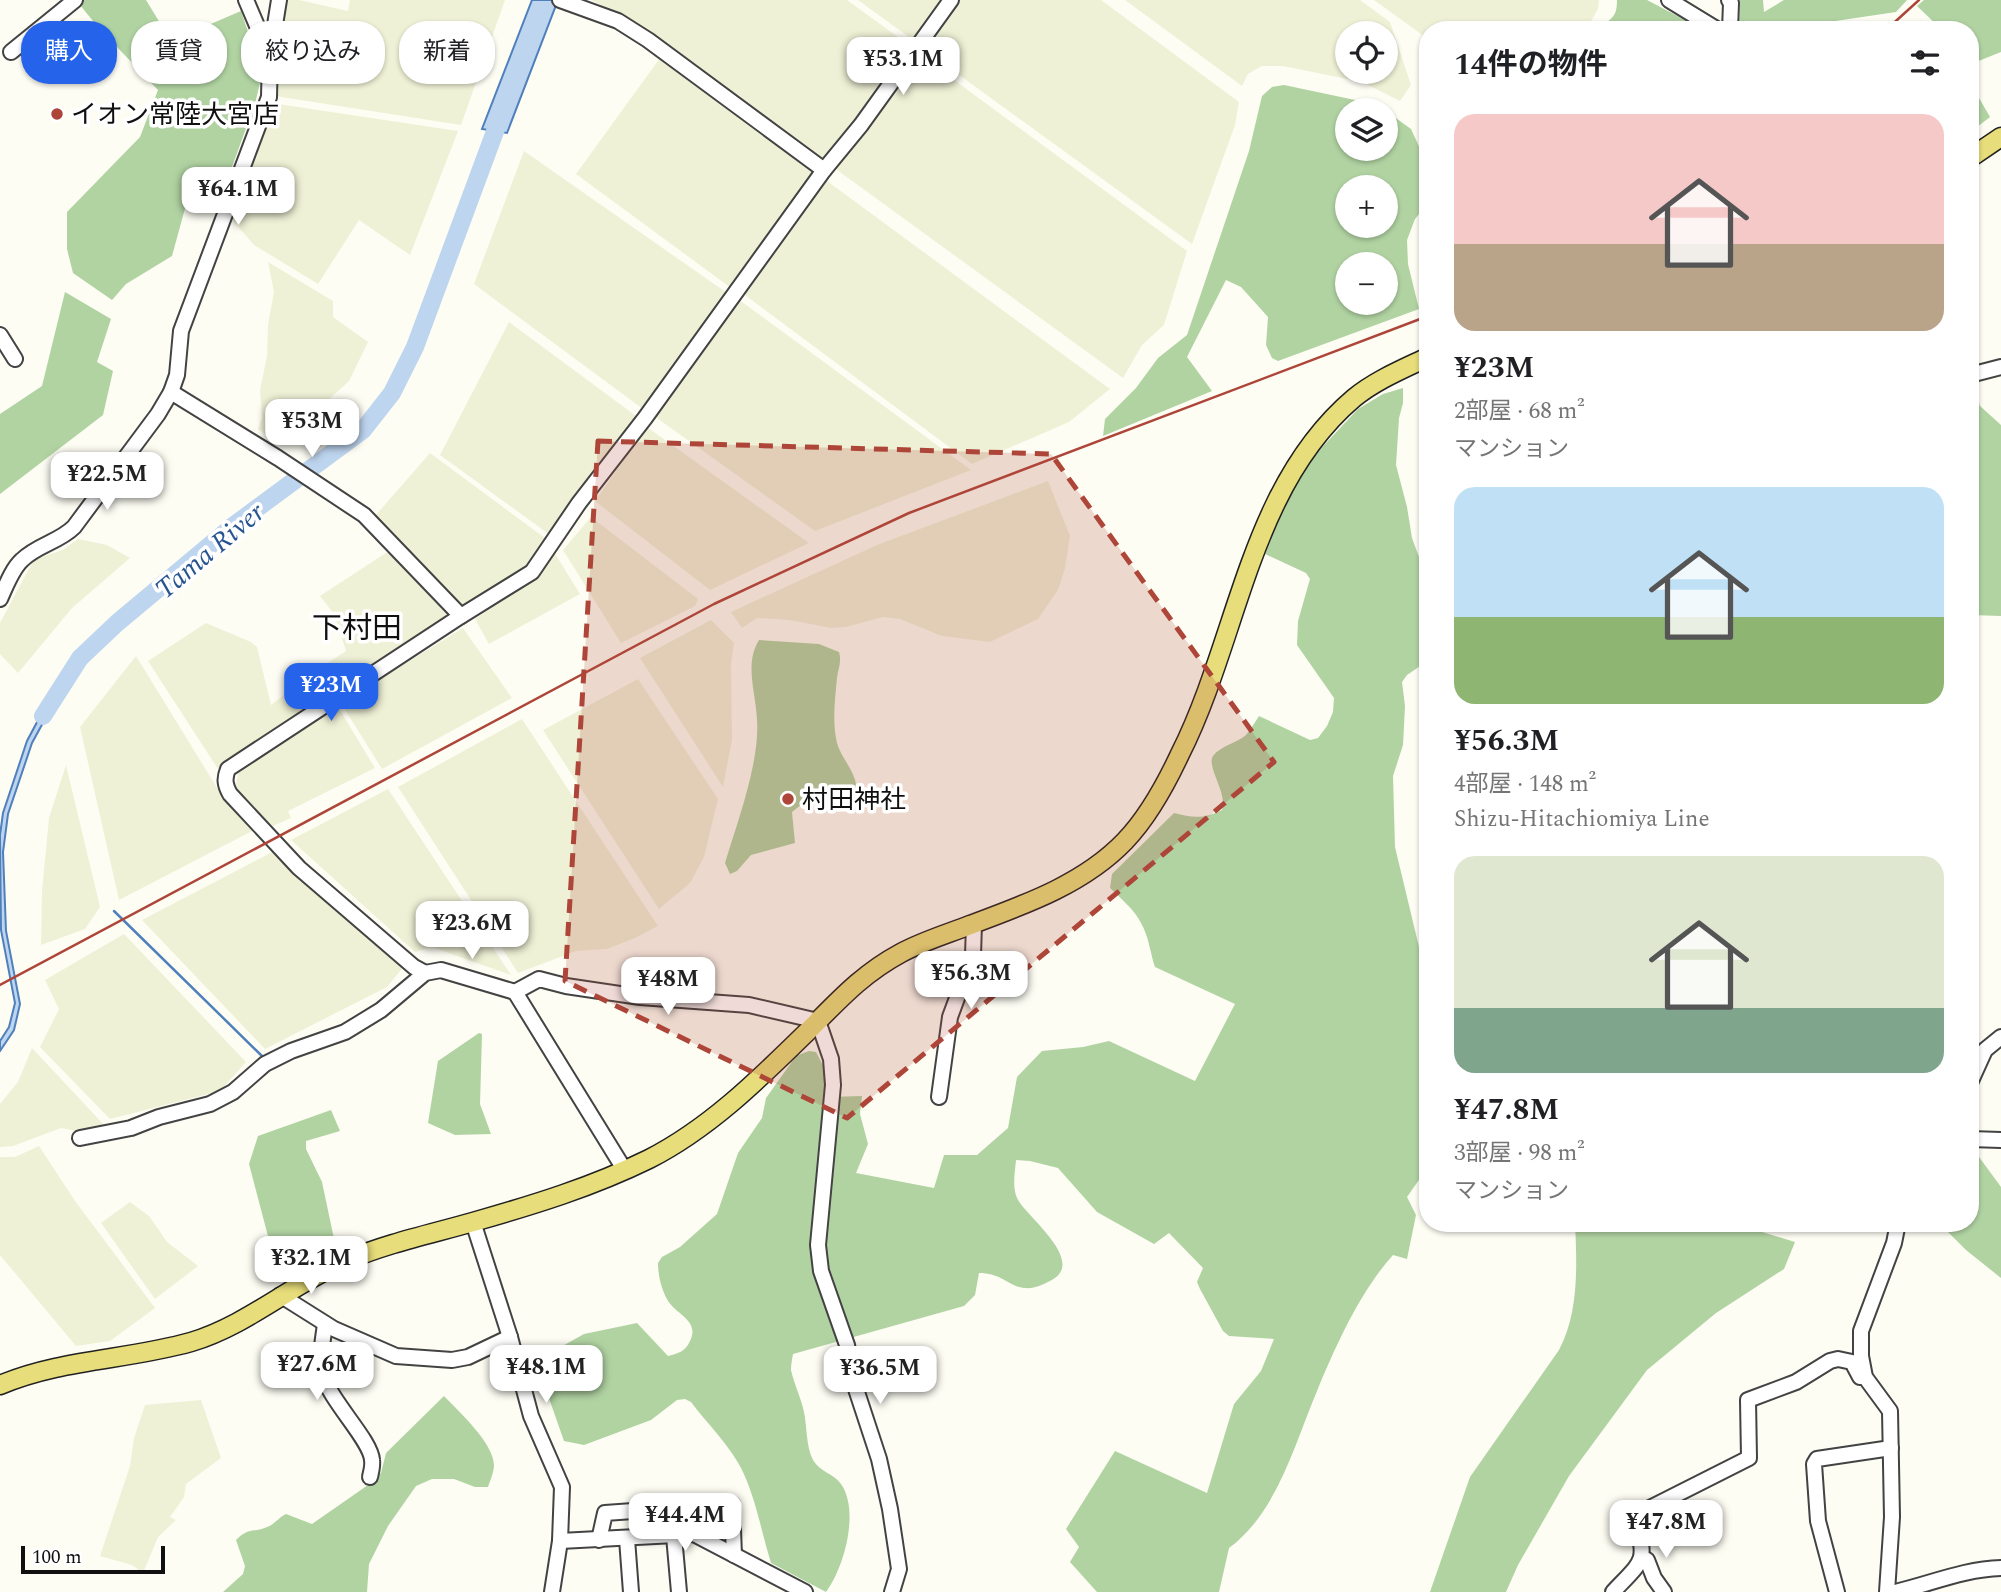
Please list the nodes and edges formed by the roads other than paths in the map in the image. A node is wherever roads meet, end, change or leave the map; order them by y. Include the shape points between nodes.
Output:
1 (75, 0) edge
2 (246, 0) edge
3 (279, 0) edge
4 (560, 0) edge
5 (951, 0) edge
6 (1668, 0) edge
7 (1729, 0) edge
8 (255, 21) edge
9 (276, 21) edge
10 (1703, 21) edge
11 (1730, 21) edge
12 (11, 52) dead end
13 (269, 84) edge
14 (2001, 137) edge
15 (1979, 152) edge
16 (824, 170) junction
17 (0, 335) edge
18 (15, 359) dead end
19 (1419, 361) edge
20 (2001, 367) edge
21 (1979, 373) edge
22 (171, 392) junction
23 (0, 599) edge
24 (461, 616) junction
25 (974, 924) junction
26 (425, 973) junction
27 (515, 992) junction
28 (818, 1021) junction
29 (2001, 1037) edge
30 (1979, 1062) edge
31 (939, 1097) dead end
32 (80, 1138) dead end
33 (1979, 1139) edge
34 (2001, 1140) edge
35 (624, 1169) junction
36 (473, 1222) junction
37 (1896, 1232) edge
38 (280, 1295) junction
39 (325, 1324) junction
40 (510, 1337) junction
41 (1865, 1377) junction
42 (0, 1385) edge
43 (1891, 1448) junction
44 (370, 1477) dead end
45 (674, 1536) junction
46 (627, 1539) junction
47 (599, 1540) junction
48 (560, 1541) junction
49 (734, 1555) junction
50 (1643, 1558) junction
51 (2001, 1568) edge
52 (552, 1592) edge
53 (631, 1592) edge
54 (679, 1592) edge
55 (804, 1592) edge
56 (892, 1592) edge
57 (1613, 1592) edge
58 (1664, 1592) edge
59 (1837, 1592) edge
60 (1887, 1592) edge
61 (1895, 1592) edge

1 - 12 street
2 - 8 street
3 - 9 street
4 - 16 street via 618,21 648,40
5 - 16 street
6 - 10 street
7 - 11 street
13 - 22 street via 269,97 181,331
14 - 15 main road
16 - 24 street via 532,572
17 - 18 street
19 - 25 main road via 1356,396 1313,440 1272,506 1197,720 1167,779 1126,840 1095,867 1063,886
20 - 21 street
22 - 23 street via 74,527 20,561
22 - 24 street via 364,515
24 - 26 street via 228,769 225,777 230,793 299,868
25 - 28 main road via 928,940 881,965 845,992
25 - 31 street via 973,955 950,1017
26 - 27 street via 441,970
26 - 32 street via 381,1010 345,1032 265,1064 211,1104
27 - 28 street via 538,979 640,997 749,1005
27 - 35 street
28 - 35 main road via 731,1104 662,1151
28 - 56 street via 831,1059 833,1085 817,1245 890,1509 899,1569
29 - 30 street via 1984,1050
33 - 34 street
35 - 36 main road via 574,1192
36 - 38 main road via 351,1258
36 - 40 street
37 - 41 street via 1861,1331
38 - 39 street
38 - 42 main road via 216,1334 47,1368
39 - 40 street via 396,1356 468,1357
39 - 44 street via 323,1372 340,1407 370,1450
40 - 48 street via 531,1416 562,1488
41 - 43 street via 1890,1411
41 - 50 street via 1860,1377 1852,1362 1838,1359 1796,1382 1748,1400 1749,1458 1636,1515
43 - 59 street via 1817,1459 1814,1464 1818,1521
43 - 60 street
45 - 46 street
45 - 49 street via 694,1534
45 - 54 street
46 - 47 street
46 - 53 street
47 - 48 street
47 - 49 street via 605,1513 732,1504
48 - 52 street
49 - 55 street
50 - 57 street
50 - 58 street
51 - 61 street via 1952,1575

